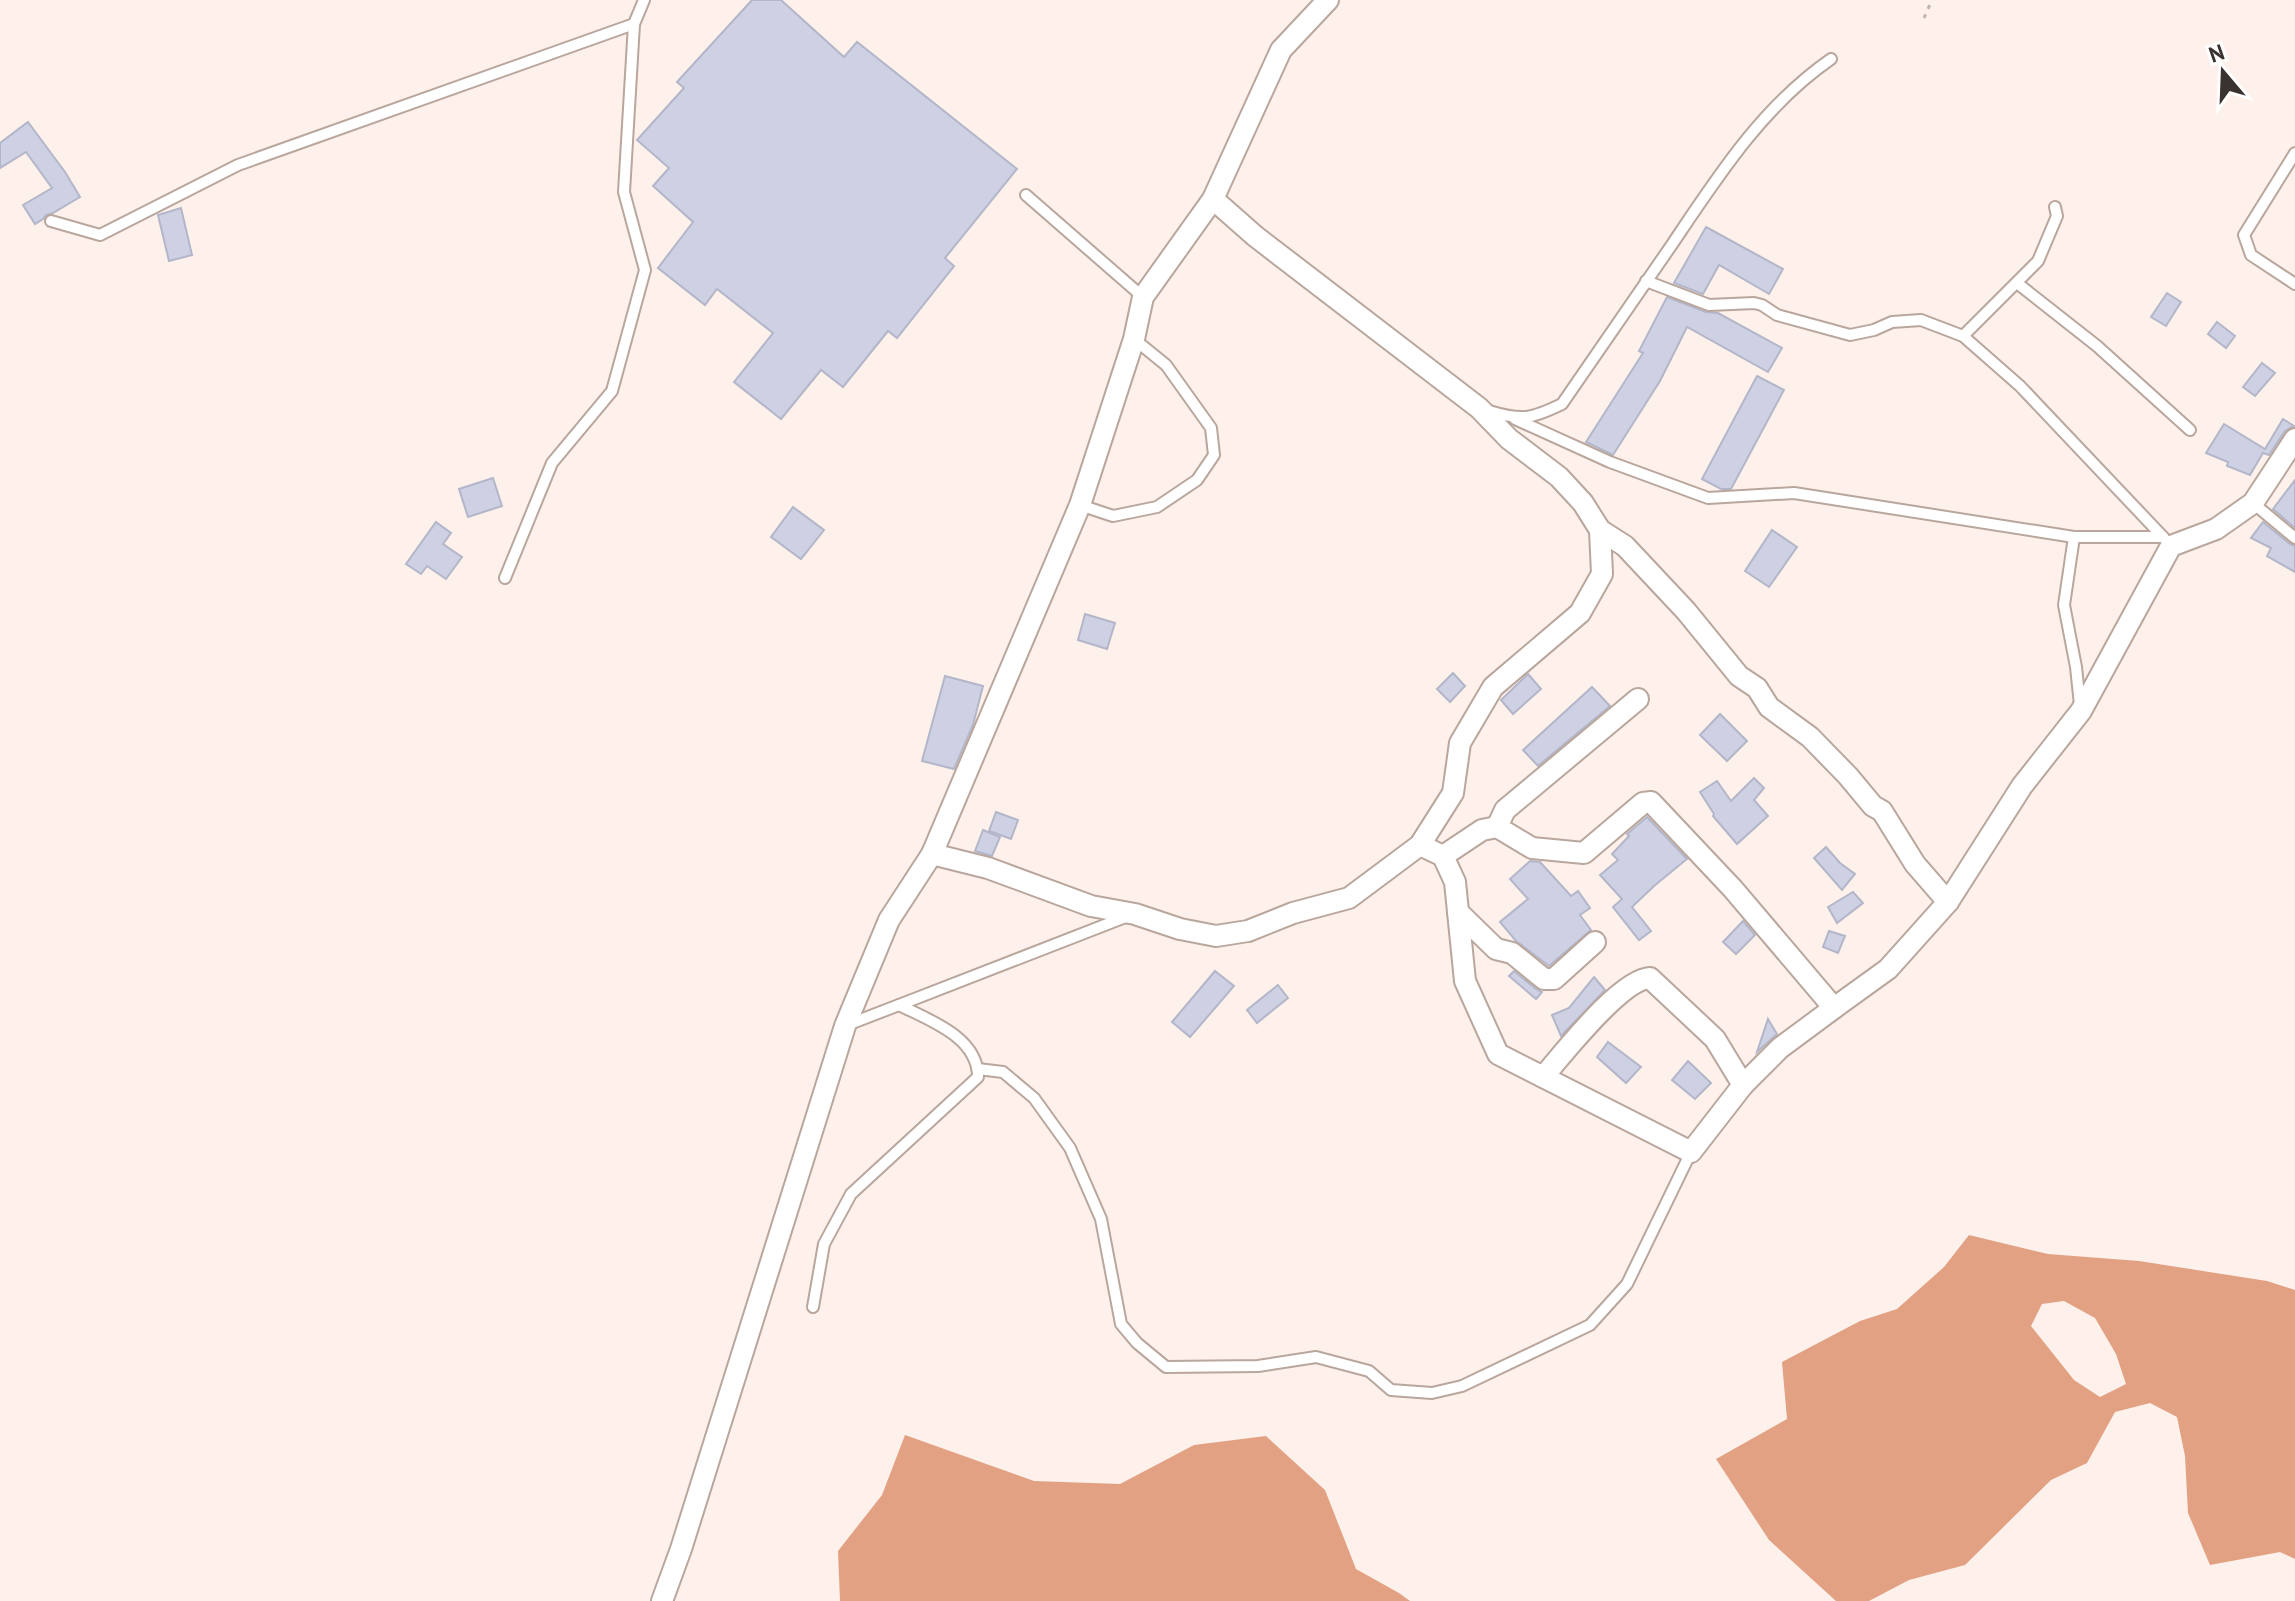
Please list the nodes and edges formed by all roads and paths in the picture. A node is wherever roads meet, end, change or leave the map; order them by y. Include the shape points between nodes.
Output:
1 (644, 0) edge
2 (1328, 0) edge
3 (1932, 0) edge
4 (1924, 18) dead end
5 (634, 24) junction
6 (1831, 59) dead end
7 (2295, 153) edge
8 (1026, 195) dead end
9 (1213, 199) junction
10 (2055, 207) dead end
11 (51, 221) dead end
12 (1646, 281) junction
13 (2017, 283) junction
14 (2295, 284) edge
15 (1143, 297) junction
16 (1963, 336) junction
17 (1134, 339) junction
18 (1479, 408) junction
19 (1515, 419) junction
20 (2190, 430) dead end
21 (2295, 439) edge
22 (2253, 503) junction
23 (1080, 505) junction
24 (1600, 530) junction
25 (2074, 537) junction
26 (2295, 538) edge
27 (2167, 542) junction
28 (505, 578) dead end
29 (1638, 699) dead end
30 (2081, 711) junction
31 (1497, 827) junction
32 (1420, 845) junction
33 (932, 854) junction
34 (1443, 856) junction
35 (1948, 902) junction
36 (1458, 912) junction
37 (1135, 914) junction
38 (1595, 942) dead end
39 (899, 1005) junction
40 (1834, 1008) junction
41 (845, 1026) junction
42 (978, 1069) junction
43 (1543, 1077) junction
44 (1743, 1085) junction
45 (1691, 1152) junction
46 (813, 1307) dead end
47 (662, 1601) edge

1 - 5 lane
2 - 9 street via 1281,50
3 - 4 path
5 - 11 lane via 238,165 100,235
5 - 28 lane via 624,192 645,270 612,391 552,463
6 - 12 lane via 1765,117
7 - 14 lane via 2244,235 2251,255
8 - 15 lane
9 - 15 street
9 - 18 street
10 - 13 lane via 2057,216 2038,261
12 - 16 lane via 1709,305 1754,303 1777,315 1850,335 1892,322 1921,320
12 - 19 lane via 1562,404
13 - 16 lane
13 - 20 lane
15 - 17 street
16 - 27 lane via 2020,386
17 - 23 street
17 - 23 lane via 1166,365 1211,428 1214,455 1197,480 1157,507 1113,516
18 - 19 lane
18 - 24 street via 1559,477
19 - 25 lane via 1708,498 1794,493
21 - 22 street
22 - 26 lane
22 - 27 street via 2216,529
23 - 33 street
24 - 32 street via 1602,574 1580,613 1493,687 1460,743 1453,793
24 - 35 street via 1625,546 1769,707 1810,737 1882,811 1915,864
25 - 27 lane
25 - 30 lane via 2064,605
27 - 30 street
29 - 31 street via 1505,810
30 - 35 street via 2022,786
31 - 34 street via 1482,830
31 - 40 street via 1532,848 1584,853 1643,803 1651,802
32 - 34 street
32 - 37 street via 1349,898 1248,931 1216,936
33 - 37 street via 988,868 1091,906
33 - 41 street via 889,920
34 - 36 street via 1455,882
35 - 40 street via 1888,969
36 - 38 street via 1496,949 1512,953 1544,979 1554,979
36 - 43 street via 1465,981 1498,1054
37 - 39 lane
39 - 41 lane
39 - 42 lane via 949,1030 969,1050
40 - 44 street via 1780,1048
41 - 47 street
42 - 45 lane via 1003,1072 1034,1098 1070,1148 1101,1219 1121,1324 1166,1367 1258,1366 1316,1357 1369,1371 1391,1390 1432,1393 1462,1386 1590,1325 1627,1284
42 - 46 lane via 978,1077 851,1194 824,1244
43 - 44 street via 1599,1013 1641,978 1650,978 1715,1039
43 - 45 street
44 - 45 street

